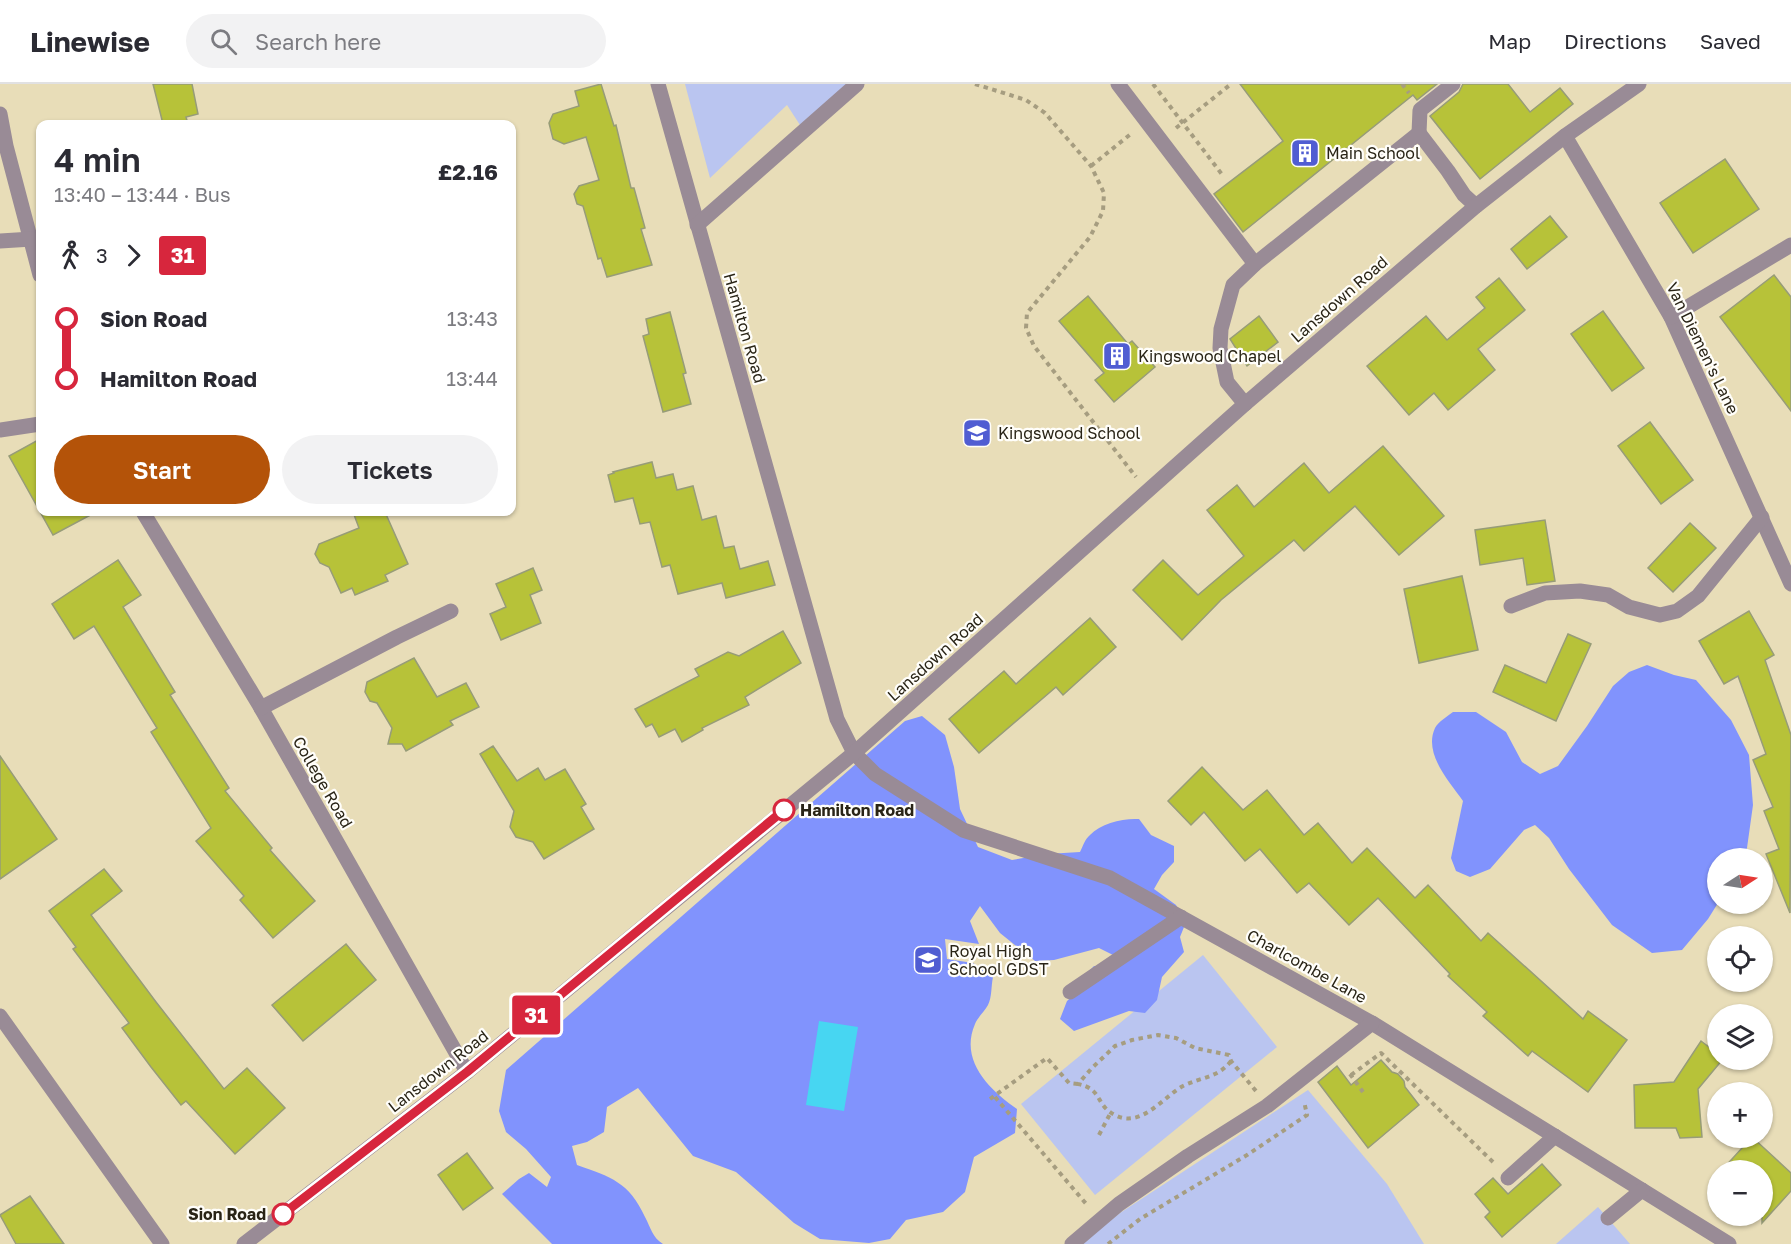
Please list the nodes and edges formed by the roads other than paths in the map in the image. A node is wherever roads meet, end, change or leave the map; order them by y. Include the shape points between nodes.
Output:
1 (658, 84) edge
2 (857, 84) edge
3 (1118, 84) edge
4 (1453, 84) edge
5 (1638, 84) edge
6 (0, 114) edge
7 (1419, 133) junction
8 (1565, 136) junction
9 (1476, 206) junction
10 (697, 225) junction
11 (32, 238) junction
12 (0, 241) edge
13 (1791, 245) edge
14 (36, 256) edge
15 (1255, 264) junction
16 (1671, 317) junction
17 (1245, 404) junction
18 (36, 423) edge
19 (0, 430) edge
20 (145, 516) edge
21 (1762, 517) junction
22 (1791, 584) edge
23 (1511, 606) dead end
24 (451, 611) dead end
25 (261, 708) junction
26 (854, 753) junction
27 (1181, 917) junction
28 (1070, 992) dead end
29 (0, 1016) edge
30 (1372, 1023) junction
31 (467, 1072) junction
32 (1555, 1136) junction
33 (1508, 1178) dead end
34 (1642, 1190) junction
35 (1608, 1218) dead end
36 (162, 1244) edge
37 (244, 1244) edge
38 (1072, 1244) edge
39 (1729, 1244) edge

1 - 10 street, Hamilton Road
2 - 10 street
3 - 15 street
4 - 7 street via 1420,110
5 - 8 street, Lansdown Road
6 - 11 street
7 - 9 street
7 - 15 street
8 - 9 street, Lansdown Road
8 - 16 street, Van Diemen's Lane
9 - 17 street, Lansdown Road
10 - 26 street, Hamilton Road via 837,719
11 - 12 street
11 - 14 street
13 - 16 street
15 - 17 street via 1233,285 1221,329 1220,348 1227,382
16 - 21 street, Van Diemen's Lane
17 - 26 street, Lansdown Road
18 - 19 street
20 - 25 street, College Road
21 - 22 street, Van Diemen's Lane
21 - 23 street via 1698,596 1677,611 1660,615 1629,608 1608,595 1580,591 1545,593
24 - 25 street
25 - 31 street, College Road
26 - 27 street, Charlcombe Lane via 875,774 963,830 1110,878
26 - 31 street, Lansdown Road
27 - 28 street
27 - 30 street, Charlcombe Lane
29 - 36 street
30 - 32 street, Charlcombe Lane
30 - 38 street via 1267,1106 1119,1204
31 - 37 street, Lansdown Road
32 - 33 street
32 - 34 street, Charlcombe Lane
34 - 35 street
34 - 39 street, Charlcombe Lane

